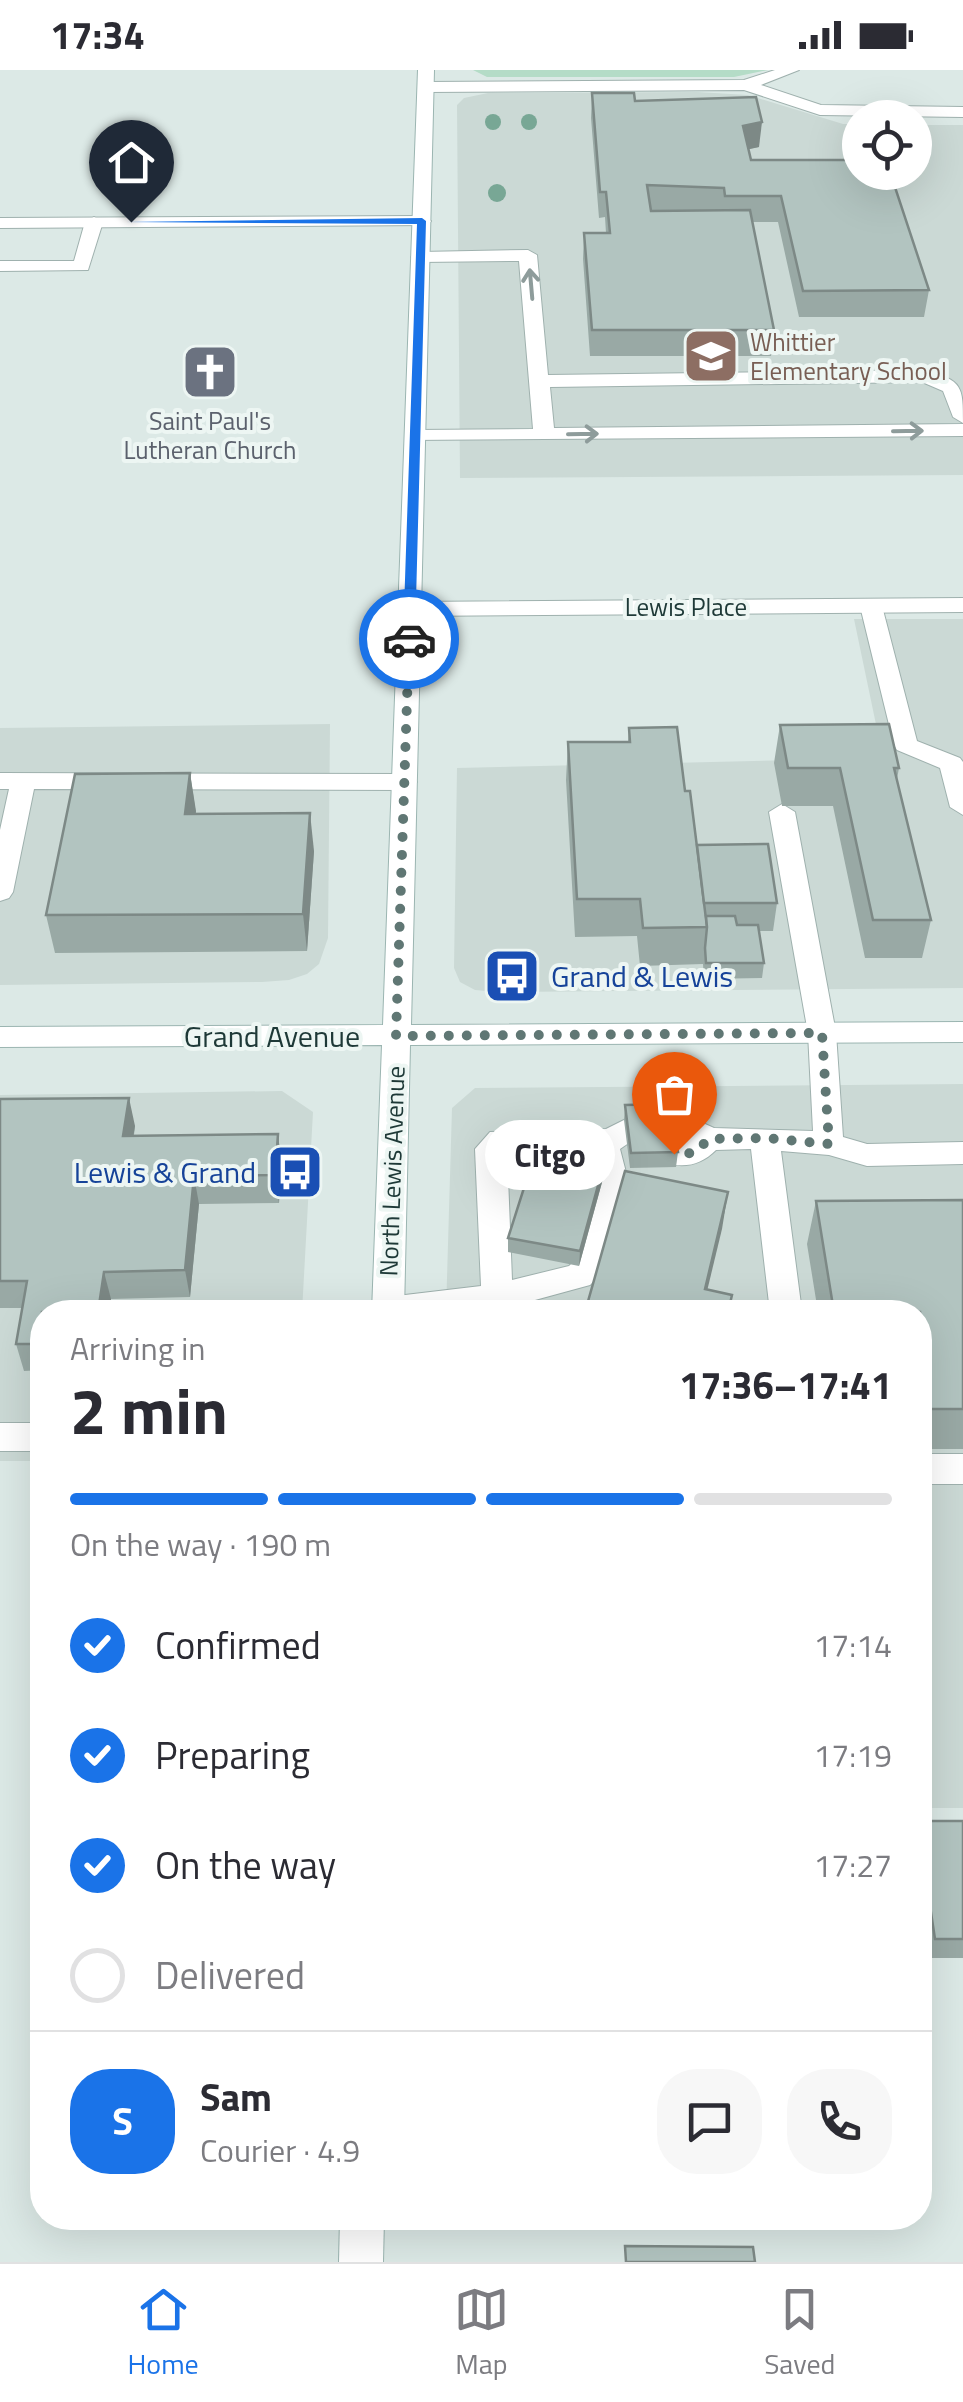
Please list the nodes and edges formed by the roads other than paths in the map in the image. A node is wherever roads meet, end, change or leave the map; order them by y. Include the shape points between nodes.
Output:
1 (791, 70) edge
2 (426, 78) edge
3 (745, 85) junction
4 (963, 112) edge
5 (422, 221) junction
6 (94, 222) junction
7 (0, 223) edge
8 (420, 257) junction
9 (0, 266) edge
10 (540, 381) junction
11 (963, 418) edge
12 (963, 430) edge
13 (544, 434) junction
14 (415, 436) junction
15 (963, 605) edge
16 (871, 606) junction
17 (410, 609) junction
18 (11, 781) edge
19 (405, 782) junction
20 (963, 808) edge
21 (782, 812) dead end
22 (0, 892) edge
23 (963, 1032) edge
24 (822, 1033) junction
25 (396, 1036) junction
26 (0, 1037) edge
27 (765, 1138) junction
28 (673, 1142) edge
29 (829, 1144) junction
30 (963, 1153) edge
31 (388, 1300) edge
32 (498, 1300) edge
33 (509, 1300) edge
34 (785, 1300) edge
35 (30, 1437) edge
36 (0, 1438) edge
37 (932, 1469) edge
38 (963, 1469) edge
39 (362, 2230) edge
40 (361, 2262) edge

1 - 3 main road
2 - 3 main road
2 - 5 main road, North Lewis Avenue
3 - 4 main road via 820,110
5 - 6 main road
5 - 8 main road, North Lewis Avenue
6 - 7 main road
6 - 9 main road via 82,266
10 -> 8 main road via 528,255
8 - 14 main road, North Lewis Avenue
10 - 11 main road via 925,376 952,388
10 - 13 main road
13 -> 12 main road
13 - 14 main road
14 - 17 main road, North Lewis Avenue
15 - 16 main road, Lewis Place
16 - 17 main road, Lewis Place
16 - 20 main road via 906,745 951,763
17 - 19 main road, North Lewis Avenue
18 - 19 main road
18 - 22 main road
19 - 25 main road, North Lewis Avenue
21 - 24 main road
23 - 24 main road, Grand Avenue
24 - 25 main road, Grand Avenue
24 - 29 main road
25 - 26 main road, Grand Avenue
25 - 31 main road, North Lewis Avenue
27 - 28 main road via 709,1139 694,1153
27 - 29 main road
27 - 34 main road
29 - 30 main road via 867,1155
32 - 33 main road via 490,1149 500,1140 617,1140 614,1184 592,1263 578,1276
35 - 36 main road
37 - 38 main road
39 - 40 main road

